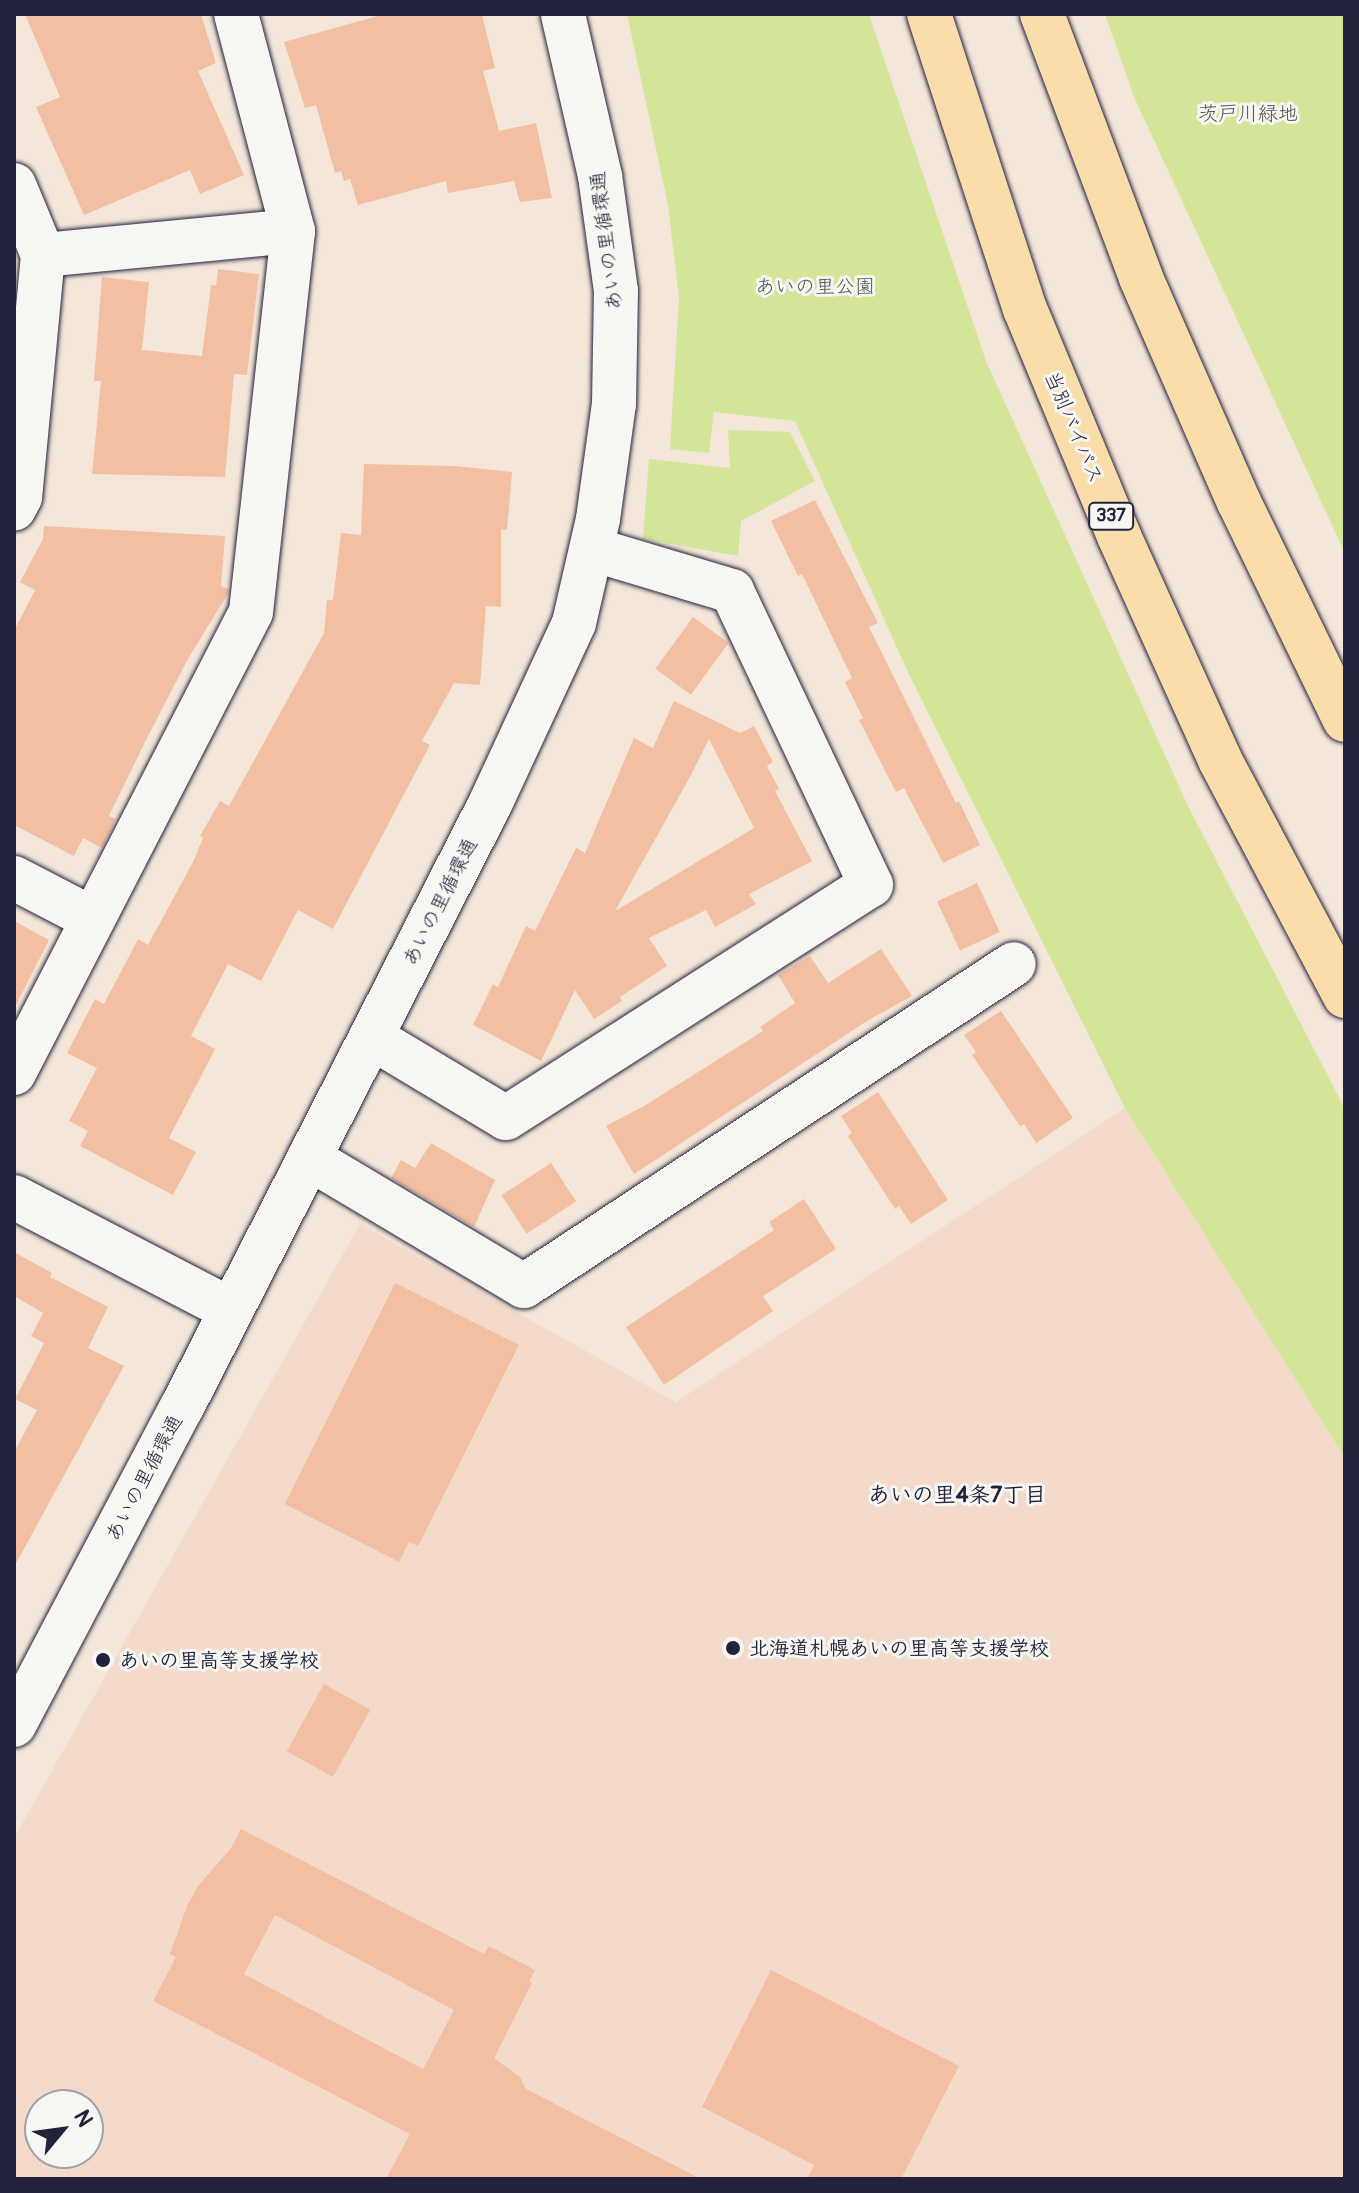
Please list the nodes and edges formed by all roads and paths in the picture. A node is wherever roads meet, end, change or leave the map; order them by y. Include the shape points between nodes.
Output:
1 (236, 14) edge
2 (563, 14) edge
3 (929, 14) edge
4 (1042, 14) edge
5 (14, 185) edge
6 (293, 231) junction
7 (43, 255) junction
8 (14, 509) edge
9 (592, 549) junction
10 (1345, 720) edge
11 (14, 878) edge
12 (93, 919) junction
13 (1014, 964) dead end
14 (1345, 996) edge
15 (371, 1037) junction
16 (14, 1073) edge
17 (309, 1158) junction
18 (14, 1197) edge
19 (231, 1310) junction
20 (14, 1725) edge

1 - 6 street
2 - 9 street, あいの里循環通 via 600,176 616,291 614,404
3 - 14 highway, 当別バイパス / 337 via 1025,309 1119,536 1220,760
4 - 10 highway via 1147,292 1239,502
5 - 7 street
6 - 7 street
6 - 12 street via 251,612
7 - 8 street via 20,497
9 - 15 street, あいの里循環通 via 574,623 491,802
9 - 15 street via 732,591 871,885 506,1118
11 - 12 street
12 - 16 street
13 - 17 street via 524,1286
15 - 17 street, あいの里循環通
17 - 19 street, あいの里循環通
18 - 19 street
19 - 20 street, あいの里循環通

